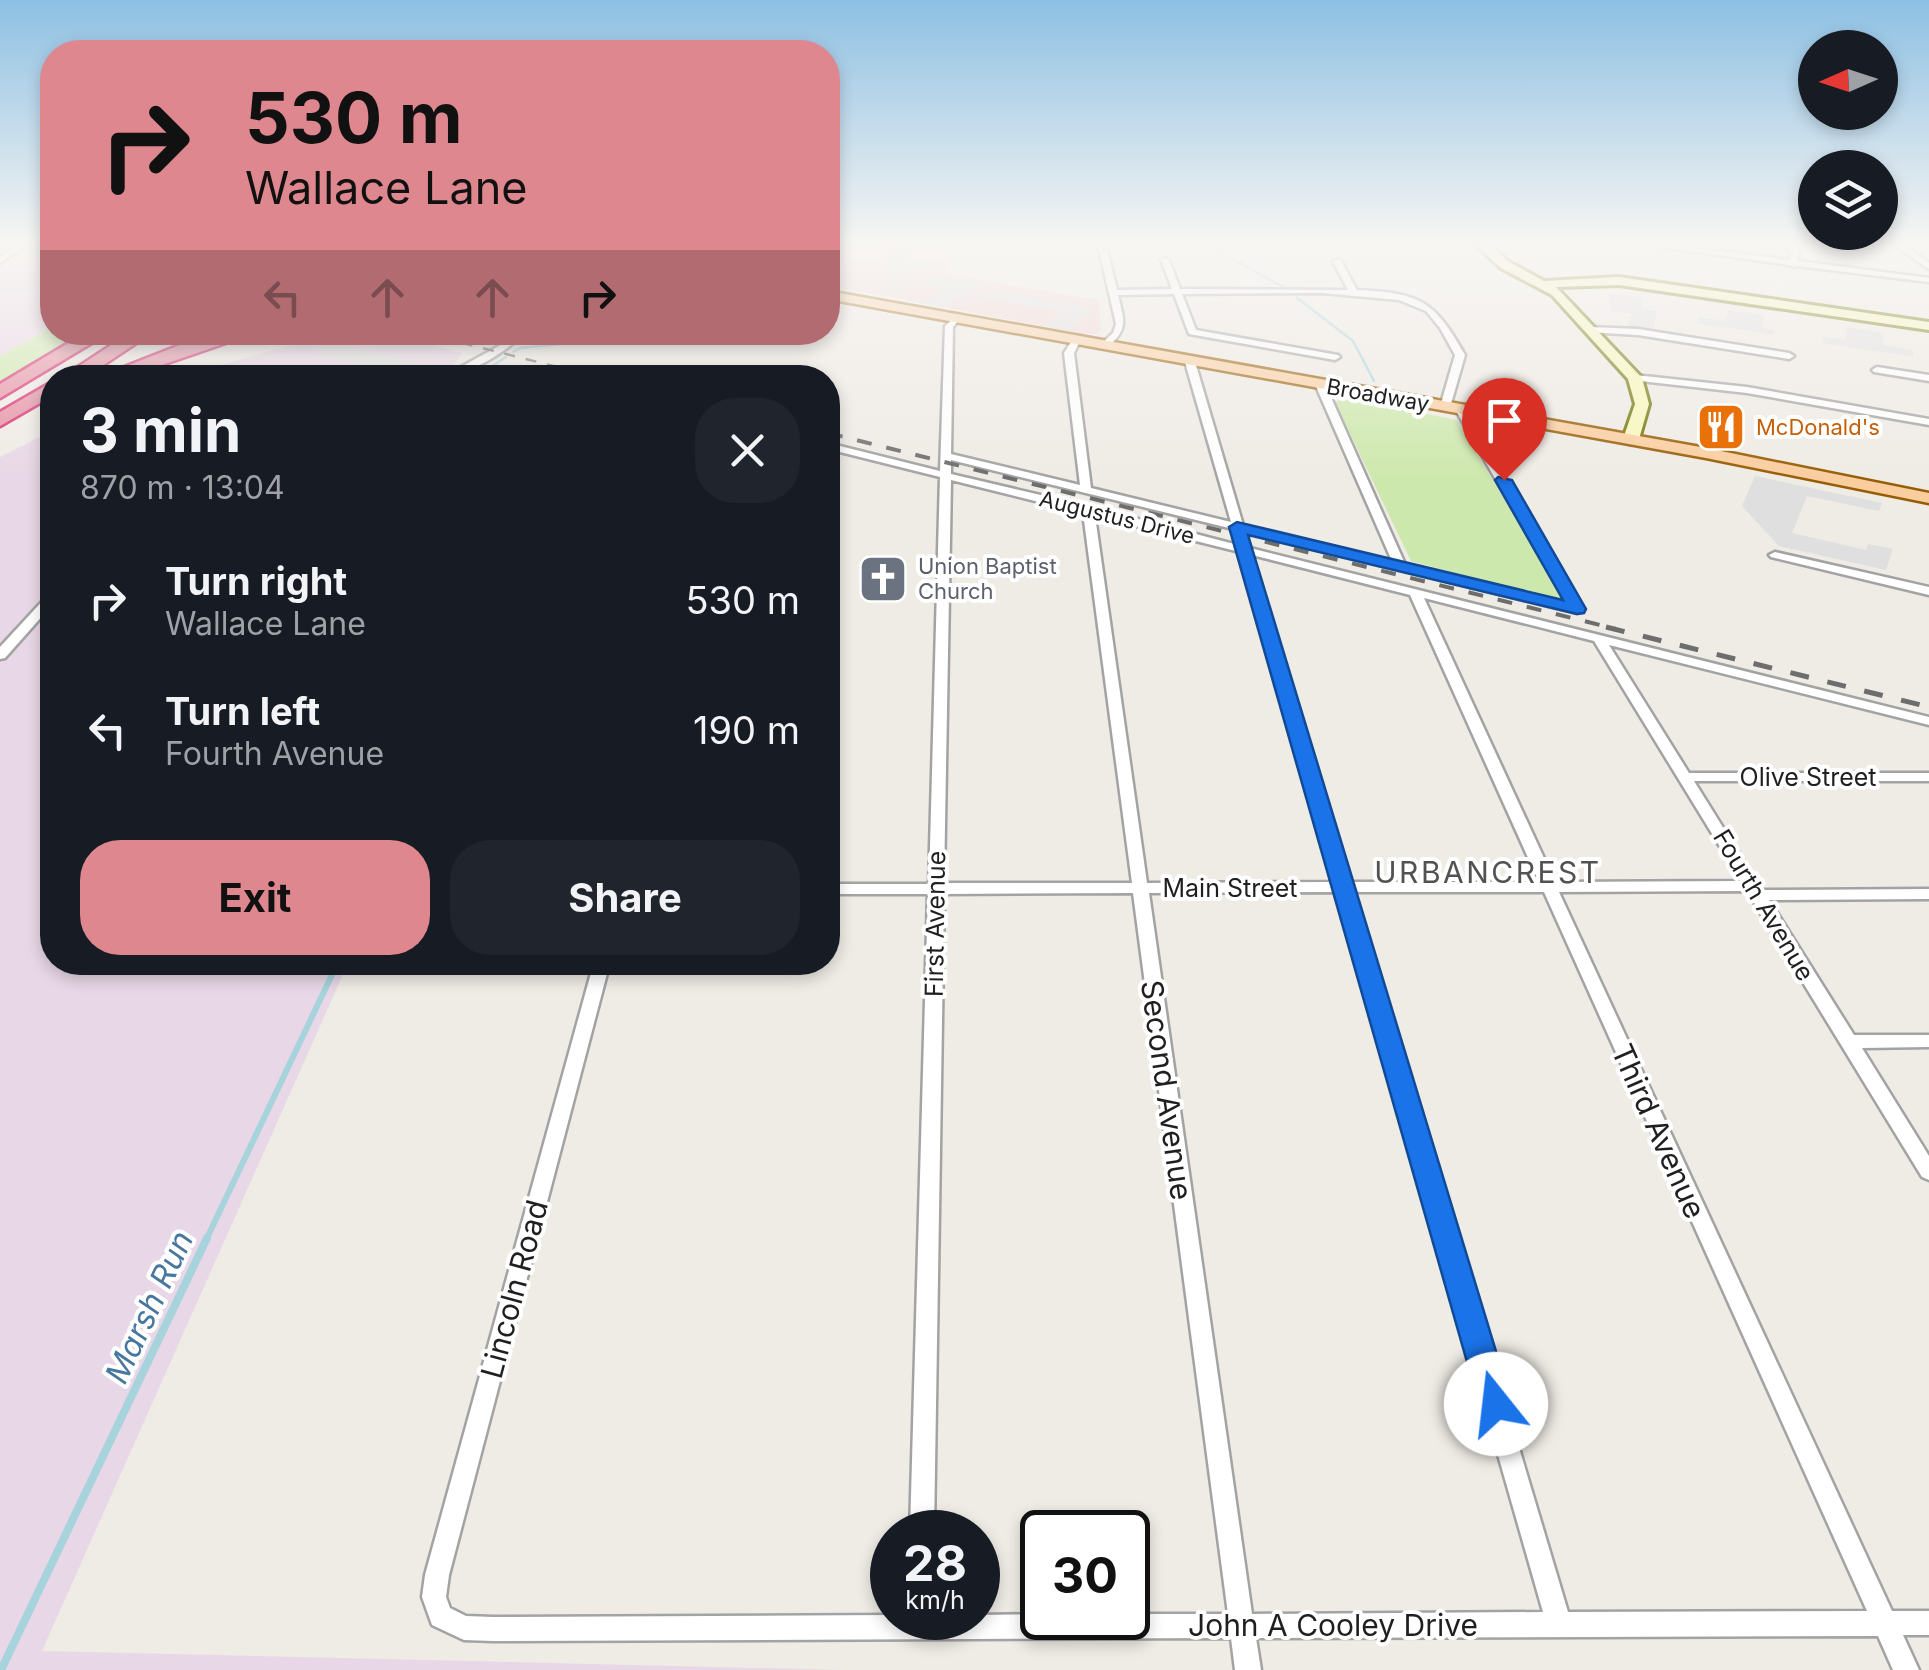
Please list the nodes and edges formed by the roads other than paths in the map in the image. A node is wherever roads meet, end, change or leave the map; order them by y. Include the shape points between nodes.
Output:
1 (952, 323) edge
2 (977, 323) edge
3 (1118, 323) edge
4 (1188, 323) edge
5 (1439, 323) edge
6 (1583, 323) edge
7 (1590, 330) junction
8 (1076, 341) junction
9 (79, 345) edge
10 (123, 345) edge
11 (199, 345) edge
12 (506, 345) edge
13 (1104, 346) junction
14 (1789, 356) dead end
15 (1335, 357) dead end
16 (1190, 362) junction
17 (45, 365) edge
18 (91, 365) edge
19 (141, 365) edge
20 (469, 365) edge
21 (40, 368) edge
22 (1878, 370) dead end
23 (1635, 378) junction
24 (1929, 378) edge
25 (1320, 384) junction
26 (0, 392) edge
27 (40, 395) edge
28 (40, 408) edge
29 (1453, 408) junction
30 (0, 420) edge
31 (1929, 422) edge
32 (0, 430) edge
33 (1631, 440) junction
34 (840, 449) edge
35 (946, 456) junction
36 (946, 476) junction
37 (1929, 498) edge
38 (1087, 500) junction
39 (1237, 527) junction
40 (1244, 548) junction
41 (1775, 555) dead end
42 (1402, 566) junction
43 (1929, 591) edge
44 (1414, 592) junction
45 (40, 611) edge
46 (1599, 638) junction
47 (0, 655) edge
48 (1929, 721) edge
49 (1686, 777) junction
50 (1929, 777) edge
51 (1344, 887) junction
52 (1549, 887) junction
53 (936, 888) junction
54 (1140, 888) junction
55 (840, 889) edge
56 (1756, 890) junction
57 (1929, 894) edge
58 (599, 975) edge
59 (1848, 1042) junction
60 (1929, 1042) edge
61 (1929, 1172) edge
62 (922, 1510) edge
63 (441, 1616) joint
64 (870, 1624) edge
65 (1000, 1624) edge
66 (1884, 1624) junction
67 (1929, 1624) edge
68 (1241, 1625) junction
69 (1559, 1625) junction
70 (1248, 1670) edge
71 (1906, 1670) edge

1 - 35 street, First Avenue
2 - 8 main road, Broadway
3 - 13 street via 1120,330
4 - 15 street via 1192,332
5 - 29 street via 1460,355
6 - 7 street
7 - 14 street
7 - 23 street
8 - 13 main road, Broadway
8 - 38 street, Second Avenue via 1069,354
9 - 17 highway
10 - 18 highway
11 - 19 highway
12 - 20 street
13 - 16 main road, Broadway
16 - 25 main road, Broadway
16 - 39 street
21 - 26 highway
22 - 24 street
23 - 31 street
23 - 33 street via 1641,412
25 - 29 main road, Broadway
25 - 42 street
27 - 30 highway
28 - 32 highway
29 - 33 main road, Broadway
29 - 42 street via 1536,533 1577,609
33 - 37 main road, Broadway
34 - 36 street, Augustus Drive
35 - 36 street, First Avenue
35 - 38 street
36 - 38 street, Augustus Drive
36 - 53 street, First Avenue
38 - 39 street
38 - 40 street, Augustus Drive
38 - 54 street, Second Avenue
39 - 40 street
39 - 42 street
40 - 44 street, Augustus Drive
40 - 51 street
41 - 43 street
44 - 46 street, Augustus Drive
44 - 52 street, Third Avenue
45 - 47 street
46 - 48 street, Augustus Drive
46 - 49 street, Fourth Avenue
49 - 50 street, Olive Street
49 - 56 street, Fourth Avenue
51 - 52 street, Main Street
51 - 54 street, Main Street
51 - 69 street
52 - 56 street, Main Street
52 - 66 street, Third Avenue
53 - 54 street, Main Street
53 - 55 street, Main Street
53 - 62 street, First Avenue
54 - 68 street, Second Avenue
56 - 57 street, Main Street
56 - 59 street, Fourth Avenue
58 - 63 street, Lincoln Road via 438,1575 434,1597
59 - 60 street
59 - 61 street, Fourth Avenue
63 - 64 street, John A Cooley Drive via 464,1628 493,1630
65 - 68 street, John A Cooley Drive
66 - 67 street, John A Cooley Drive
66 - 69 street, John A Cooley Drive
66 - 71 street, Third Avenue
68 - 69 street, John A Cooley Drive
68 - 70 street, Second Avenue

